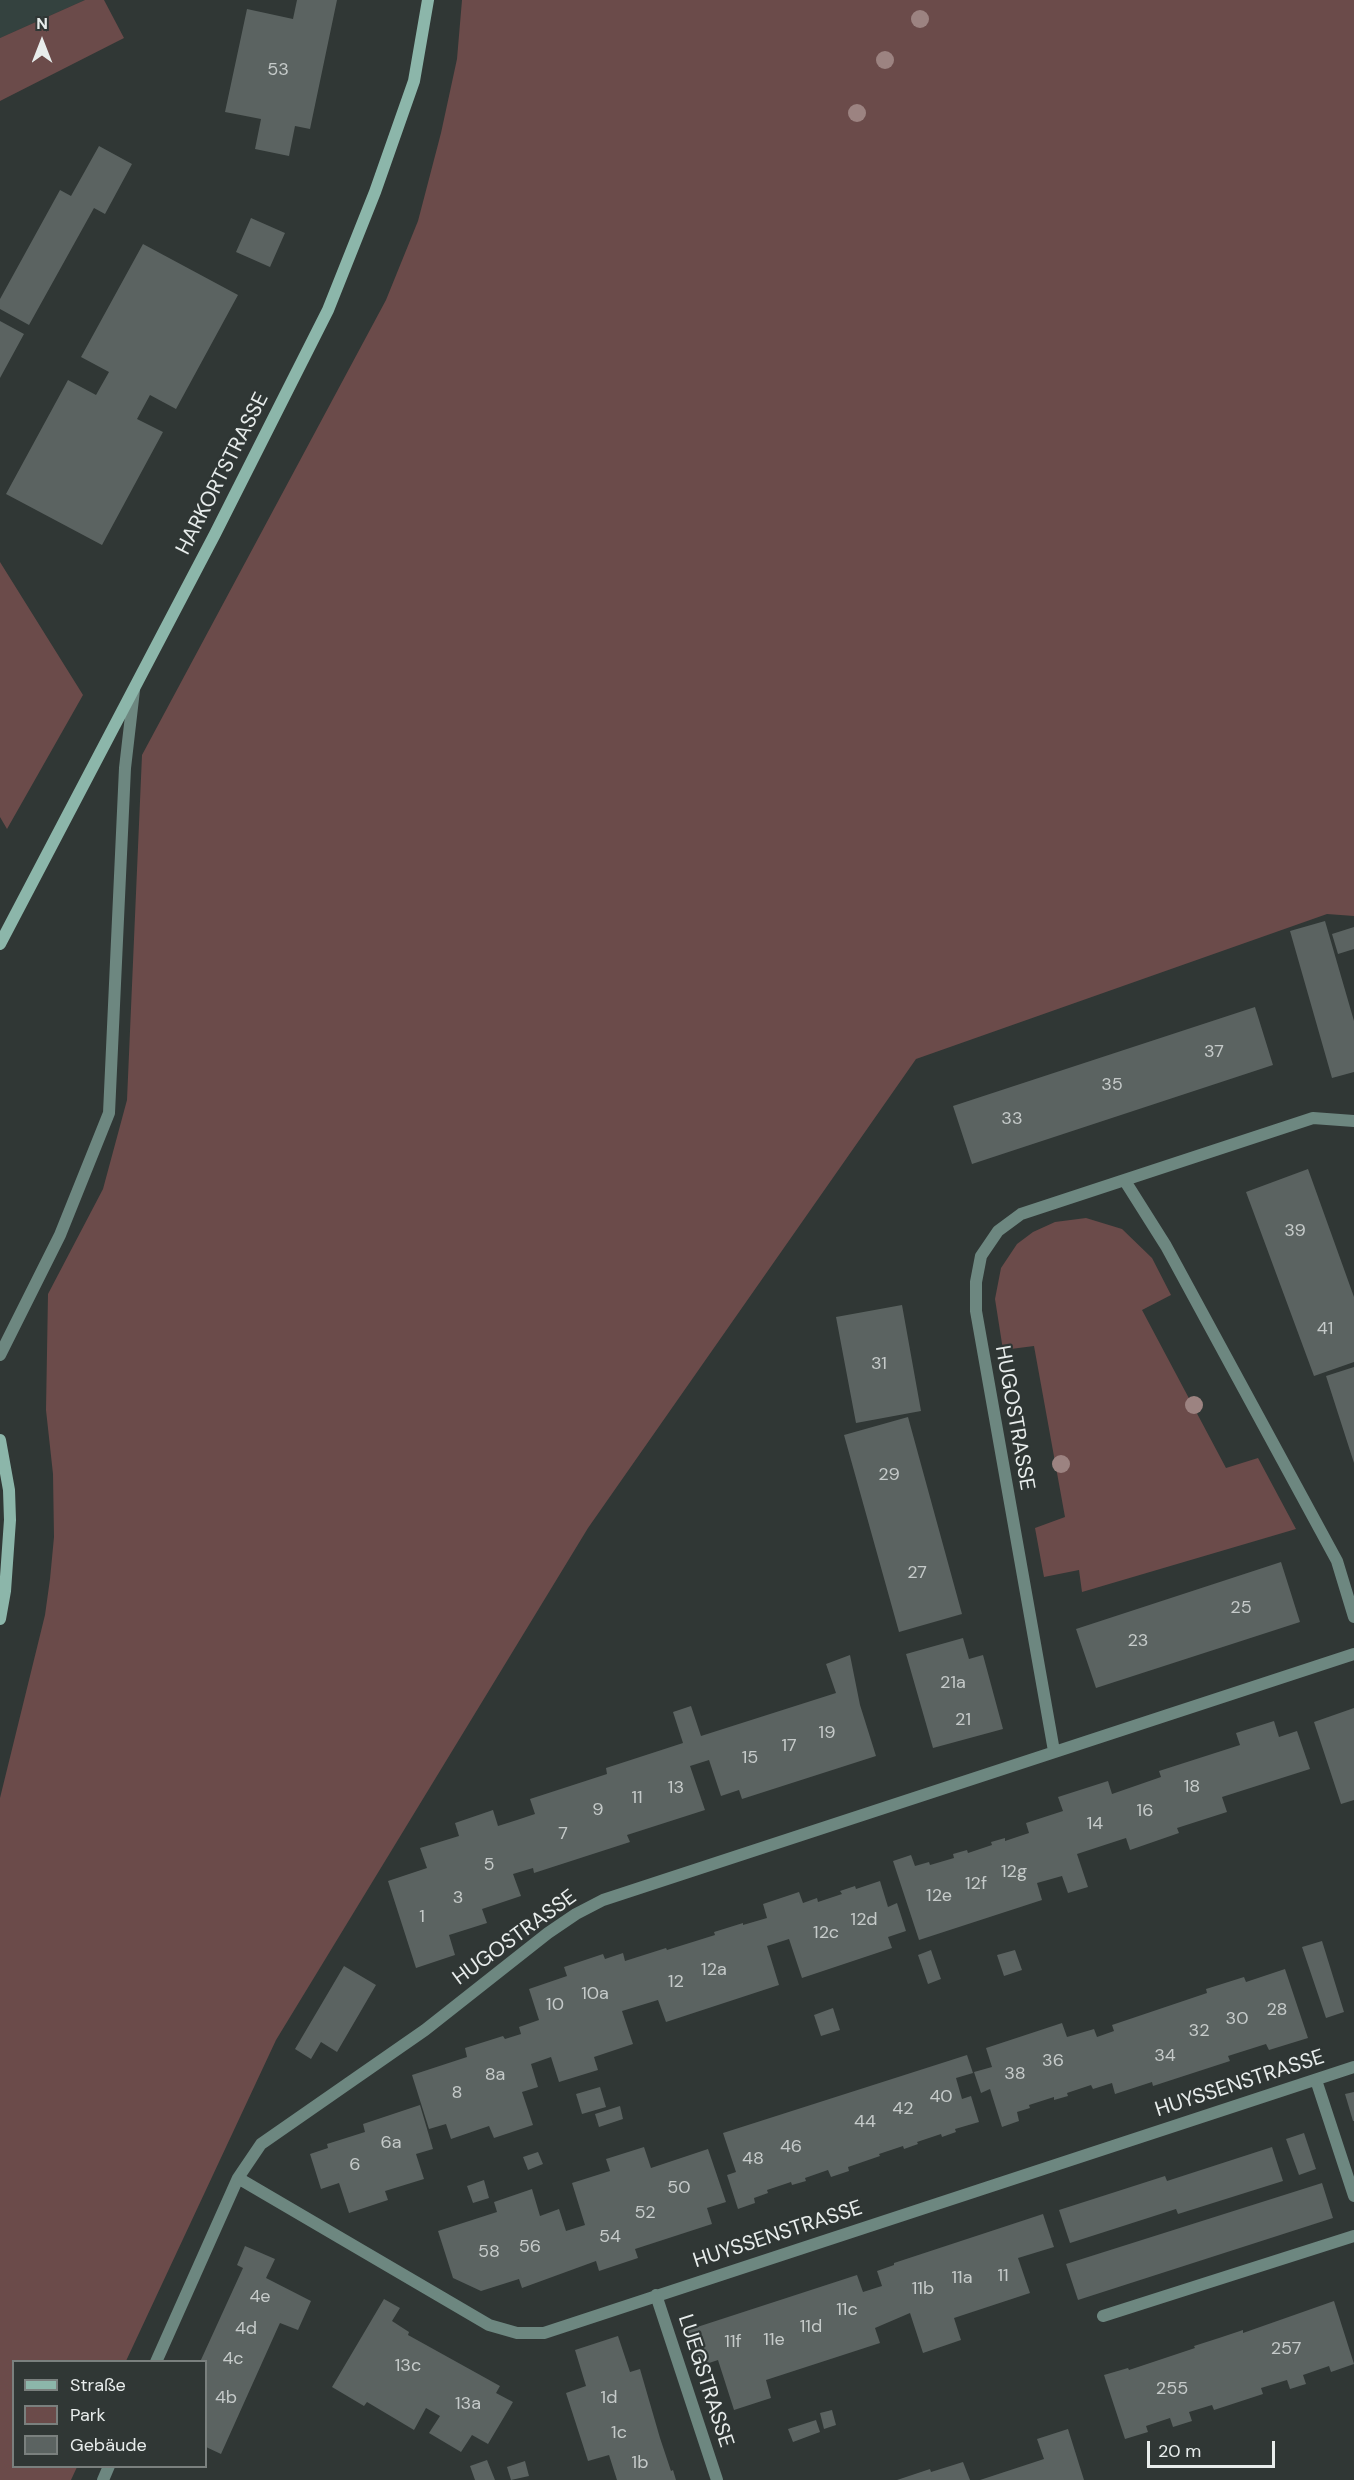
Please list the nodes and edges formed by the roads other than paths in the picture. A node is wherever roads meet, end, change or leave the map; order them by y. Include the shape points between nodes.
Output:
1 (428, 0) edge
2 (134, 685) junction
3 (0, 944) edge
4 (1354, 1120) edge
5 (1125, 1181) junction
6 (0, 1355) edge
7 (0, 1440) edge
8 (1354, 1617) edge
9 (0, 1619) edge
10 (1354, 1654) edge
11 (1054, 1752) junction
12 (1354, 2067) edge
13 (1316, 2080) junction
14 (238, 2178) junction
15 (1354, 2196) edge
16 (1354, 2236) edge
17 (656, 2295) junction
18 (1103, 2316) dead end
19 (156, 2360) edge
20 (717, 2480) edge

1 - 2 street, HARKORTSTRASSE via 414,81 327,310
2 - 3 street, HARKORTSTRASSE
2 - 6 street via 125,768 109,1113 60,1234
4 - 5 street, HUGOSTRASSE via 1313,1118
5 - 8 street via 1167,1246 1337,1561
5 - 11 street, HUGOSTRASSE via 1022,1214 998,1231 981,1256 976,1282 976,1311
7 - 9 street via 10,1520
10 - 11 street, HUGOSTRASSE
11 - 14 street, HUGOSTRASSE via 603,1900 576,1914 425,2030 261,2144
12 - 13 street, HUYSSENSTRASSE
13 - 15 street
13 - 17 street, HUYSSENSTRASSE
14 - 17 street, HUYSSENSTRASSE via 489,2325 517,2333 544,2333
14 - 19 street, HUGOSTRASSE
16 - 18 street
17 - 20 street, LUEGSTRASSE

